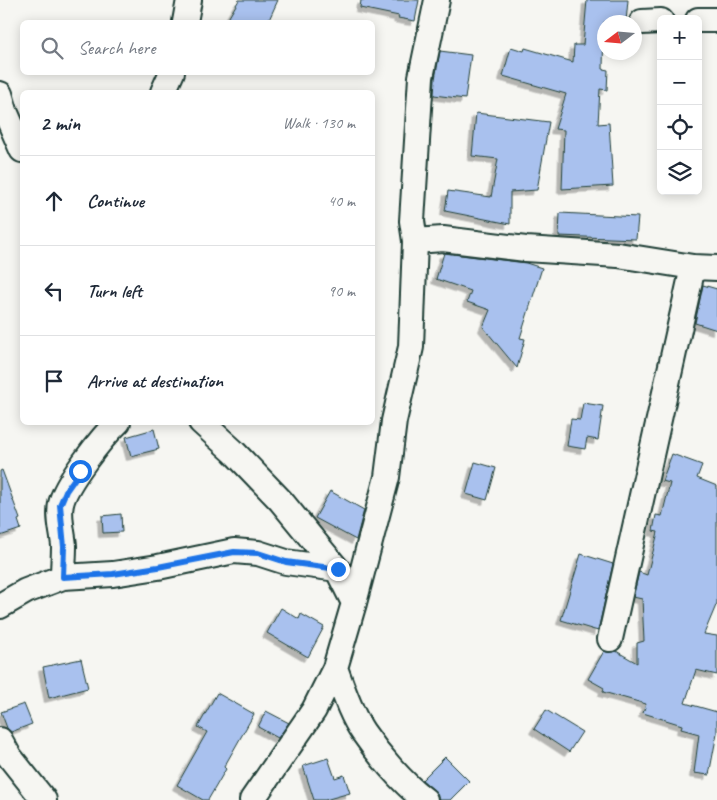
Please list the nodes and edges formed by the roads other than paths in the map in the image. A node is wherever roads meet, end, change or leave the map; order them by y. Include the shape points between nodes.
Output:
1 (189, 0) edge
2 (437, 0) edge
3 (185, 20) edge
4 (702, 20) edge
5 (717, 20) edge
6 (171, 75) edge
7 (165, 90) edge
8 (0, 94) edge
9 (20, 145) edge
10 (415, 241) junction
11 (693, 267) junction
12 (717, 268) edge
13 (115, 425) edge
14 (205, 425) edge
15 (338, 569) junction
16 (63, 577) junction
17 (354, 603) junction
18 (0, 606) edge
19 (610, 639) dead end
20 (335, 668) junction
21 (0, 740) edge
22 (44, 800) edge
23 (252, 800) edge
24 (425, 800) edge

1 - 3 street
2 - 10 street via 420,77 412,221
4 - 5 street
6 - 7 street
8 - 9 street
10 - 11 street via 443,239 526,250 618,255
10 - 17 street via 411,347 394,421 387,477
11 - 12 street
11 - 19 street
13 - 16 street via 66,491 60,505
14 - 15 street via 281,501
15 - 16 street via 286,562 258,553 234,552 131,571
15 - 17 street
16 - 18 street via 26,591
17 - 20 street
20 - 23 street via 314,710
20 - 24 street via 362,731 413,791
21 - 22 street

